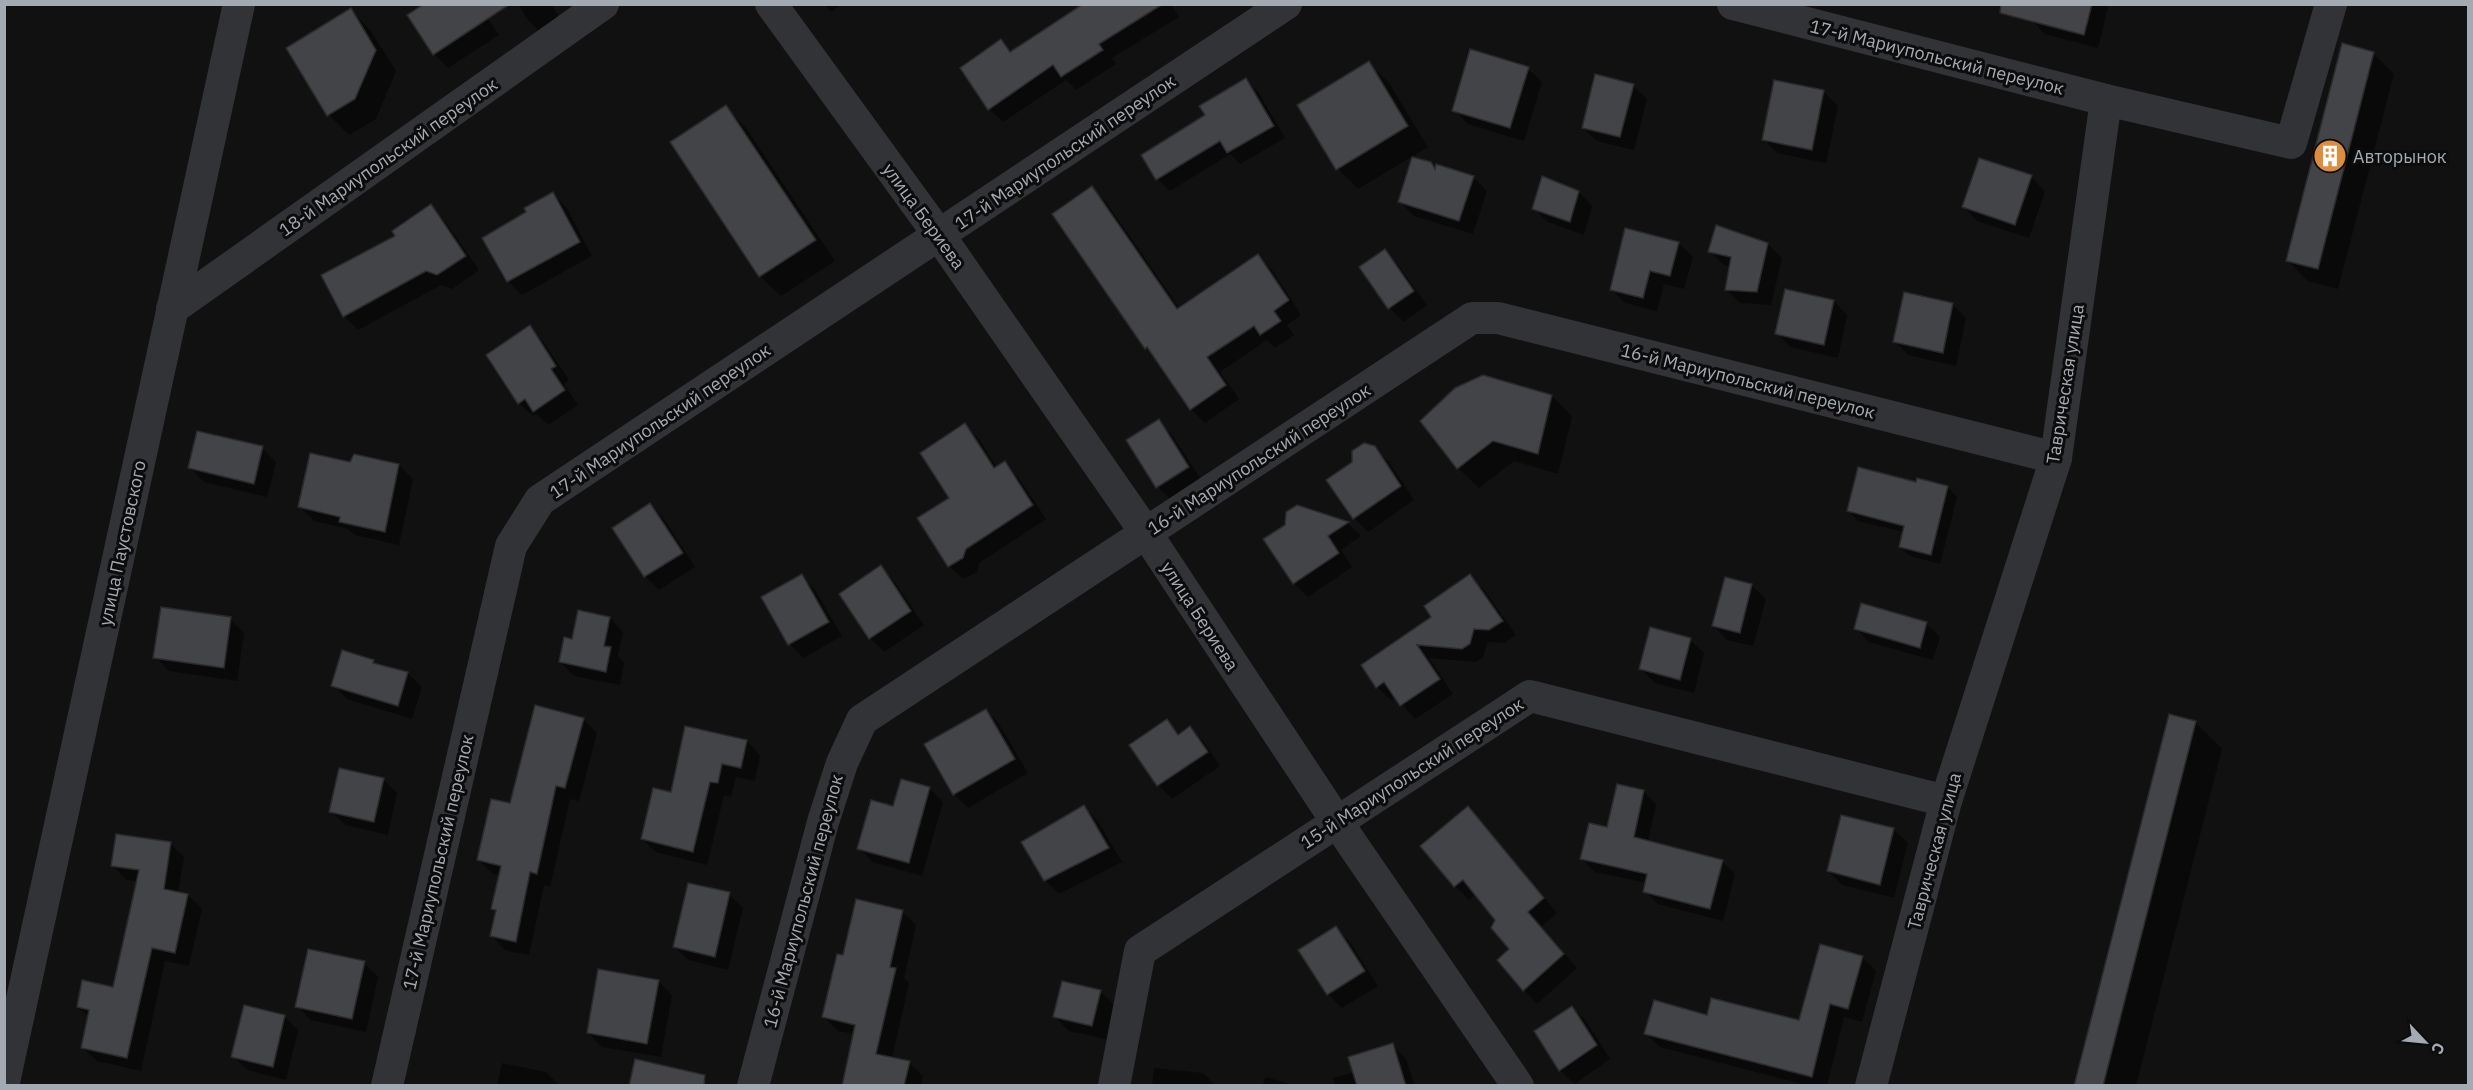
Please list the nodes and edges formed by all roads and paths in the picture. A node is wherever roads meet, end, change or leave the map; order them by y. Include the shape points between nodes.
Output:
1 (239, 4) edge
2 (603, 4) edge
3 (771, 4) edge
4 (1286, 4) edge
5 (1733, 4) edge
6 (2331, 4) edge
7 (2106, 100) junction
8 (939, 235) junction
9 (172, 309) junction
10 (2056, 458) junction
11 (1146, 533) junction
12 (1946, 801) junction
13 (1336, 822) junction
14 (4, 1082) edge
15 (387, 1086) edge
16 (753, 1086) edge
17 (1114, 1086) edge
18 (1518, 1086) edge
19 (1871, 1086) edge

1 - 9 street, улица Паустовского
2 - 9 street, 18-й Мариупольский переулок
3 - 8 street, улица Бериева
4 - 8 street, 17-й Мариупольский переулок
5 - 7 street, 17-й Мариупольский переулок
6 - 7 street via 2291,143
7 - 10 street, Таврическая улица
8 - 11 street, улица Бериева
8 - 15 street, 17-й Мариупольский переулок via 540,500 510,546
9 - 14 street, улица Паустовского
10 - 11 street, 16-й Мариупольский переулок via 1498,318 1472,318
10 - 12 street, Таврическая улица
11 - 13 street, улица Бериева
11 - 16 street, 16-й Мариупольский переулок via 862,720 842,763 823,822
12 - 13 street, 15-й Мариупольский переулок via 1530,696
12 - 19 street, Таврическая улица
13 - 17 street, 15-й Мариупольский переулок via 1140,951
13 - 18 street, улица Бериева

